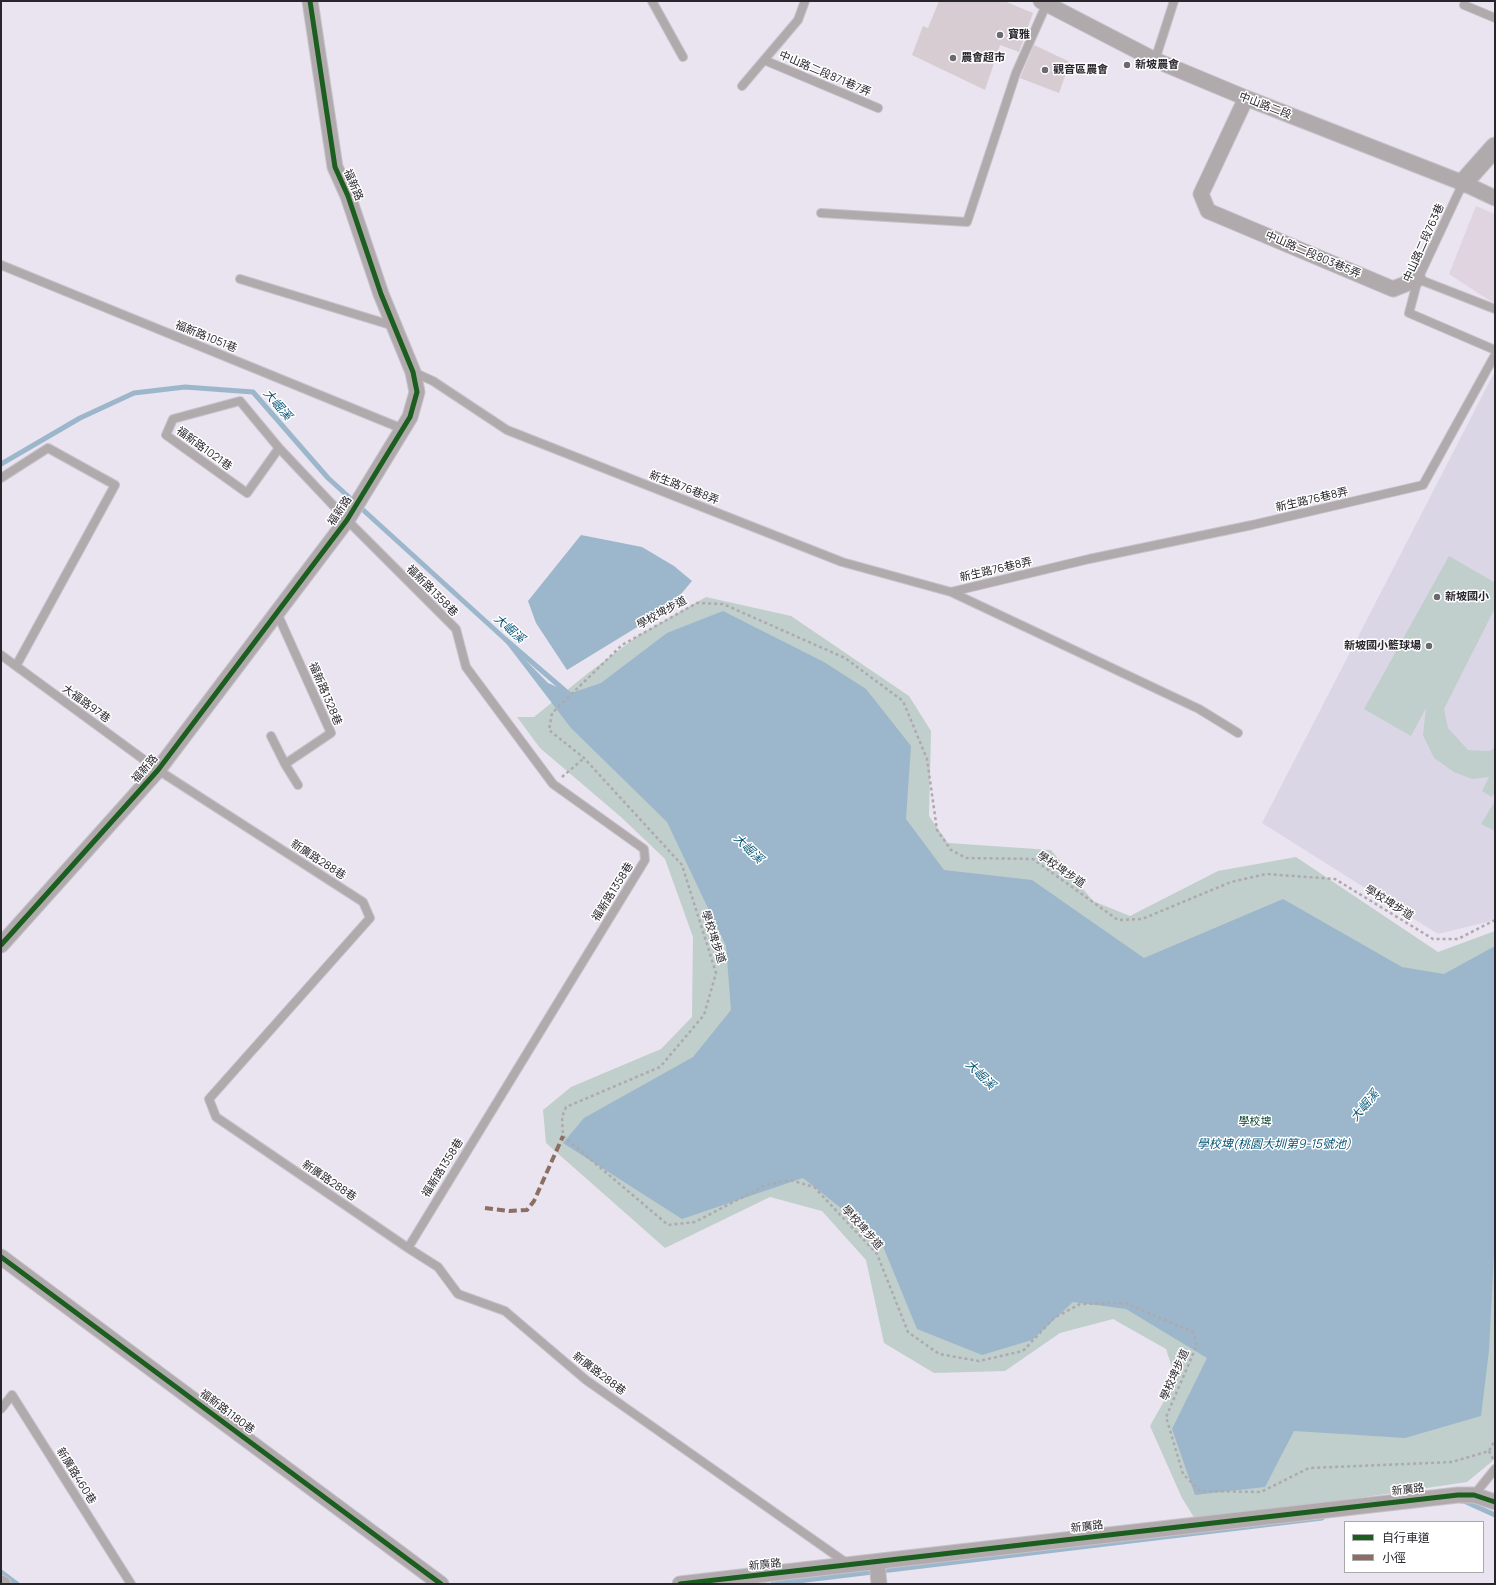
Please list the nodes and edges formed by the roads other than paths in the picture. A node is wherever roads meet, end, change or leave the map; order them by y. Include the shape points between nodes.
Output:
1 (310, 1) edge
2 (652, 1) edge
3 (805, 1) edge
4 (1174, 1) edge
5 (1044, 2) edge
6 (1464, 5) dead end
7 (1495, 18) edge
8 (683, 57) dead end
9 (764, 60) junction
10 (1155, 60) junction
11 (742, 86) dead end
12 (1246, 98) junction
13 (878, 108) dead end
14 (1495, 147) edge
15 (1463, 183) junction
16 (1495, 198) edge
17 (821, 213) dead end
18 (1, 265) edge
19 (240, 279) dead end
20 (1418, 279) junction
21 (1495, 309) edge
22 (394, 326) junction
23 (1495, 350) edge
24 (1495, 355) edge
25 (413, 372) junction
26 (403, 429) junction
27 (278, 448) junction
28 (1, 478) edge
29 (347, 520) junction
30 (951, 592) junction
31 (278, 613) junction
32 (1, 655) edge
33 (16, 666) junction
34 (1238, 733) dead end
35 (271, 736) dead end
36 (285, 764) junction
37 (158, 770) junction
38 (298, 785) dead end
39 (1, 945) edge
40 (408, 1248) junction
41 (1, 1257) edge
42 (1, 1409) edge
43 (1495, 1469) edge
44 (1474, 1495) junction
45 (1495, 1502) edge
46 (877, 1562) junction
47 (851, 1565) junction
48 (131, 1584) edge
49 (441, 1584) edge
50 (680, 1584) edge
51 (879, 1584) edge

1 - 22 street, 福新路 via 335,167 348,196
2 - 8 lane
3 - 9 lane via 798,20
4 - 10 lane
5 - 10 street, 中山路二段
5 - 17 lane via 1016,73 967,222
6 - 7 lane
9 - 11 lane
9 - 13 lane, 中山路二段871巷7弄
10 - 12 street, 中山路二段
12 - 15 street, 中山路二段
12 - 20 street, 中山路二段803巷5弄 via 1201,194 1208,211 1393,289
14 - 15 street
15 - 16 street, 中山路二段
15 - 20 lane, 中山路二段763巷
18 - 26 lane, 福新路1051巷
19 - 22 lane
20 - 21 lane
20 - 23 lane, 中山路二段763巷 via 1410,313
22 - 25 street, 福新路
24 - 30 lane, 新生路76巷8弄 via 1423,485
25 - 26 street, 福新路 via 417,392 410,417
25 - 30 lane, 新生路76巷8弄 via 433,381 507,430 842,562
26 - 29 street, 福新路
27 - 27 lane, 福新路1021巷 via 240,401 173,419 166,435 247,493
27 - 29 lane, 福新路1021巷
28 - 33 lane via 48,448 115,485
29 - 31 street, 福新路
29 - 40 lane, 福新路1358巷 via 456,629 466,667 553,784 644,849 645,860
30 - 34 lane via 1199,709
31 - 36 lane, 福新路1328巷 via 331,733
31 - 37 street, 福新路
32 - 33 lane, 大福路97巷
33 - 37 lane, 大福路97巷
35 - 36 lane
36 - 38 lane
37 - 39 street, 福新路
37 - 40 lane, 新廣路288巷 via 363,902 370,918 209,1099 216,1117
40 - 47 lane, 新廣路288巷 via 438,1267 458,1294 505,1311 586,1380
41 - 49 street, 福新路1180巷
42 - 48 lane, 新廣路460巷 via 12,1395
43 - 44 lane
44 - 45 street, 新廣路
44 - 46 street, 新廣路
46 - 47 street, 新廣路
46 - 51 street
47 - 50 street, 新廣路

